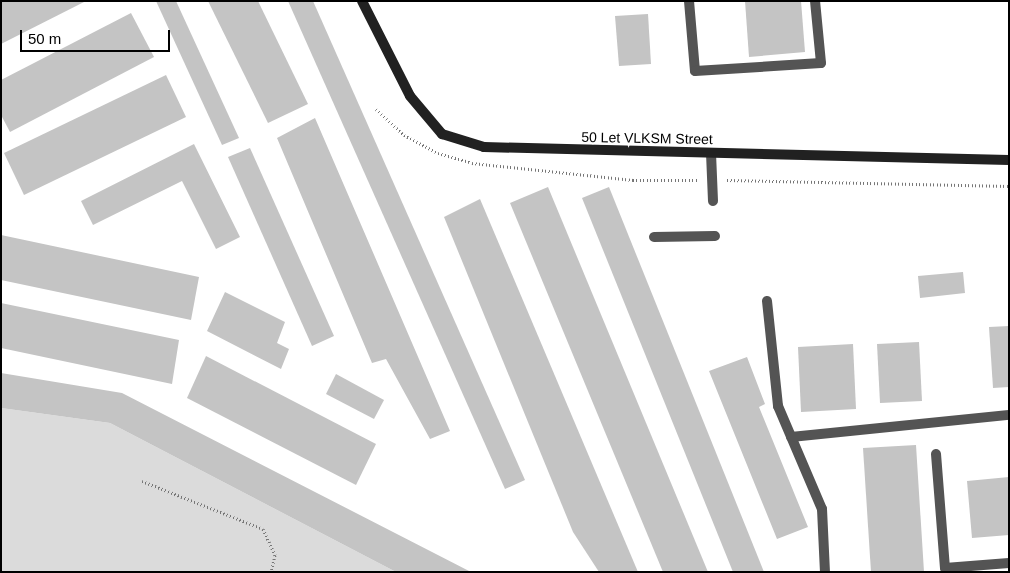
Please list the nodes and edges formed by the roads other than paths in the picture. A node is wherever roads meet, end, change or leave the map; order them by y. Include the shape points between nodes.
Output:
1 (362, 1) edge
2 (689, 1) edge
3 (815, 1) edge
4 (711, 153) junction
5 (1009, 160) edge
6 (713, 201) dead end
7 (715, 236) dead end
8 (654, 237) dead end
9 (767, 301) dead end
10 (1009, 415) edge
11 (791, 437) junction
12 (936, 454) dead end
13 (1009, 563) edge
14 (945, 570) edge
15 (825, 572) edge

1 - 4 main road, 50 Let VLKSM Street via 410,96 442,134 484,148
2 - 3 lane via 695,71 821,63
4 - 5 main road, 50 Let VLKSM Street
4 - 6 lane
7 - 8 lane
9 - 11 lane via 778,406
10 - 11 lane
11 - 15 lane via 822,509
12 - 14 lane
13 - 14 lane

